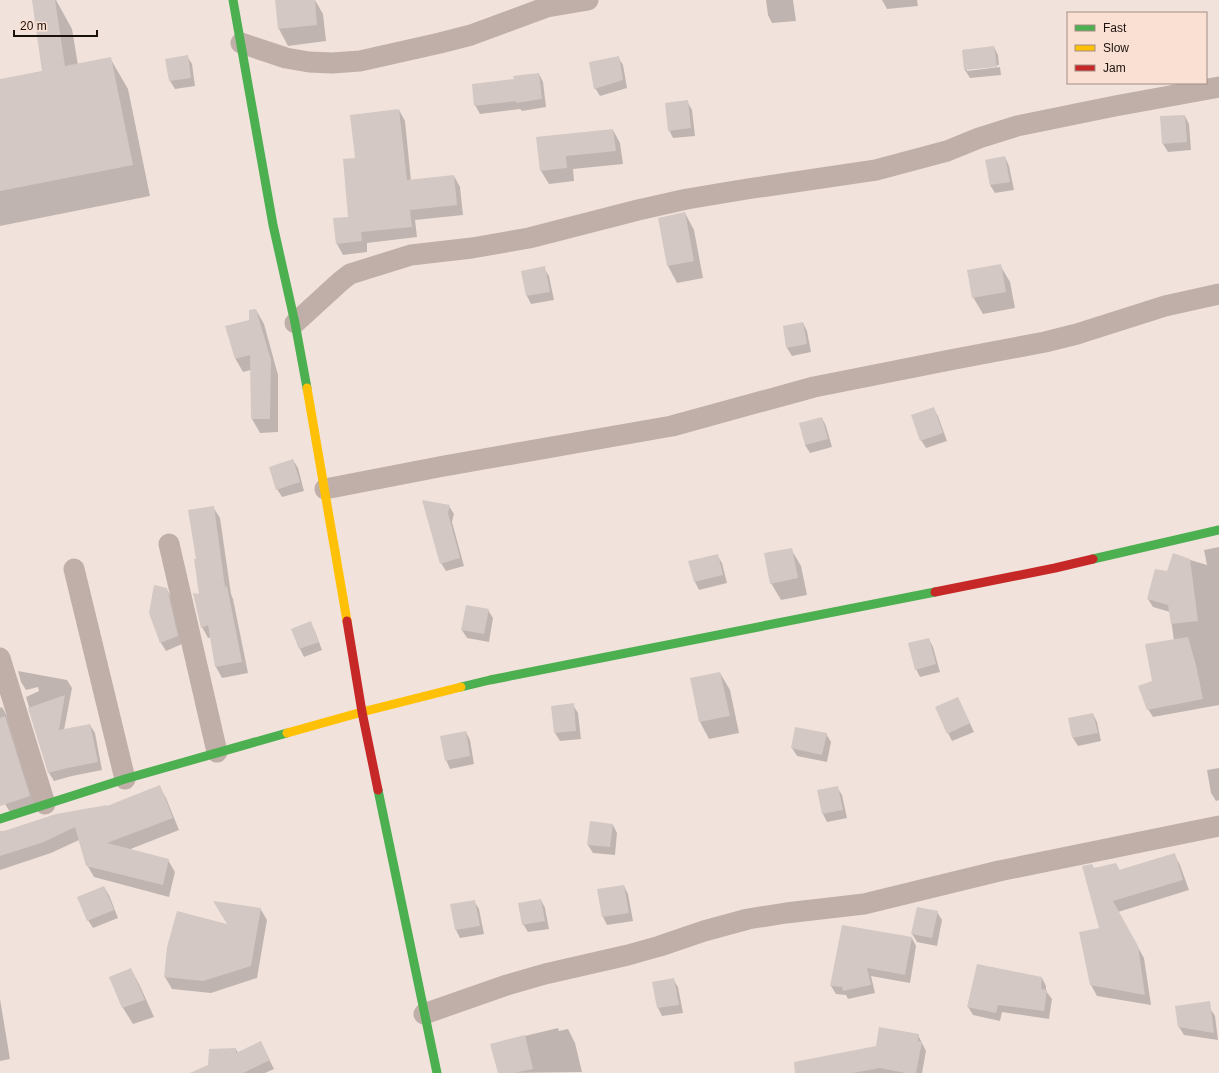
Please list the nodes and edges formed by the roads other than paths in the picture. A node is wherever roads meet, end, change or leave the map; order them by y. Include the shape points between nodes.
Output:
1 (233, 0) edge
2 (588, 0) edge
3 (241, 43) junction
4 (1219, 87) edge
5 (1219, 294) edge
6 (294, 323) junction
7 (325, 489) junction
8 (1219, 530) edge
9 (169, 544) dead end
10 (74, 569) dead end
11 (0, 658) edge
12 (362, 712) junction
13 (217, 752) junction
14 (125, 779) junction
15 (45, 804) junction
16 (0, 818) edge
17 (1219, 826) edge
18 (424, 1014) junction
19 (437, 1073) edge

1 - 3 street
2 - 3 street via 547,7 471,35 360,61 309,62 286,58
3 - 6 street via 273,226
4 - 6 street via 1017,126 947,151 876,170 694,198 529,238 411,255 350,274
5 - 7 street via 1165,306 1045,342 814,387 672,426
6 - 7 street
7 - 12 street
8 - 12 street via 1055,568 490,680
9 - 13 street
10 - 14 street
11 - 15 street
12 - 13 street
12 - 18 street
13 - 14 street
14 - 15 street
15 - 16 street
17 - 18 street via 999,871 864,904 748,920 628,955 507,985
18 - 19 street

